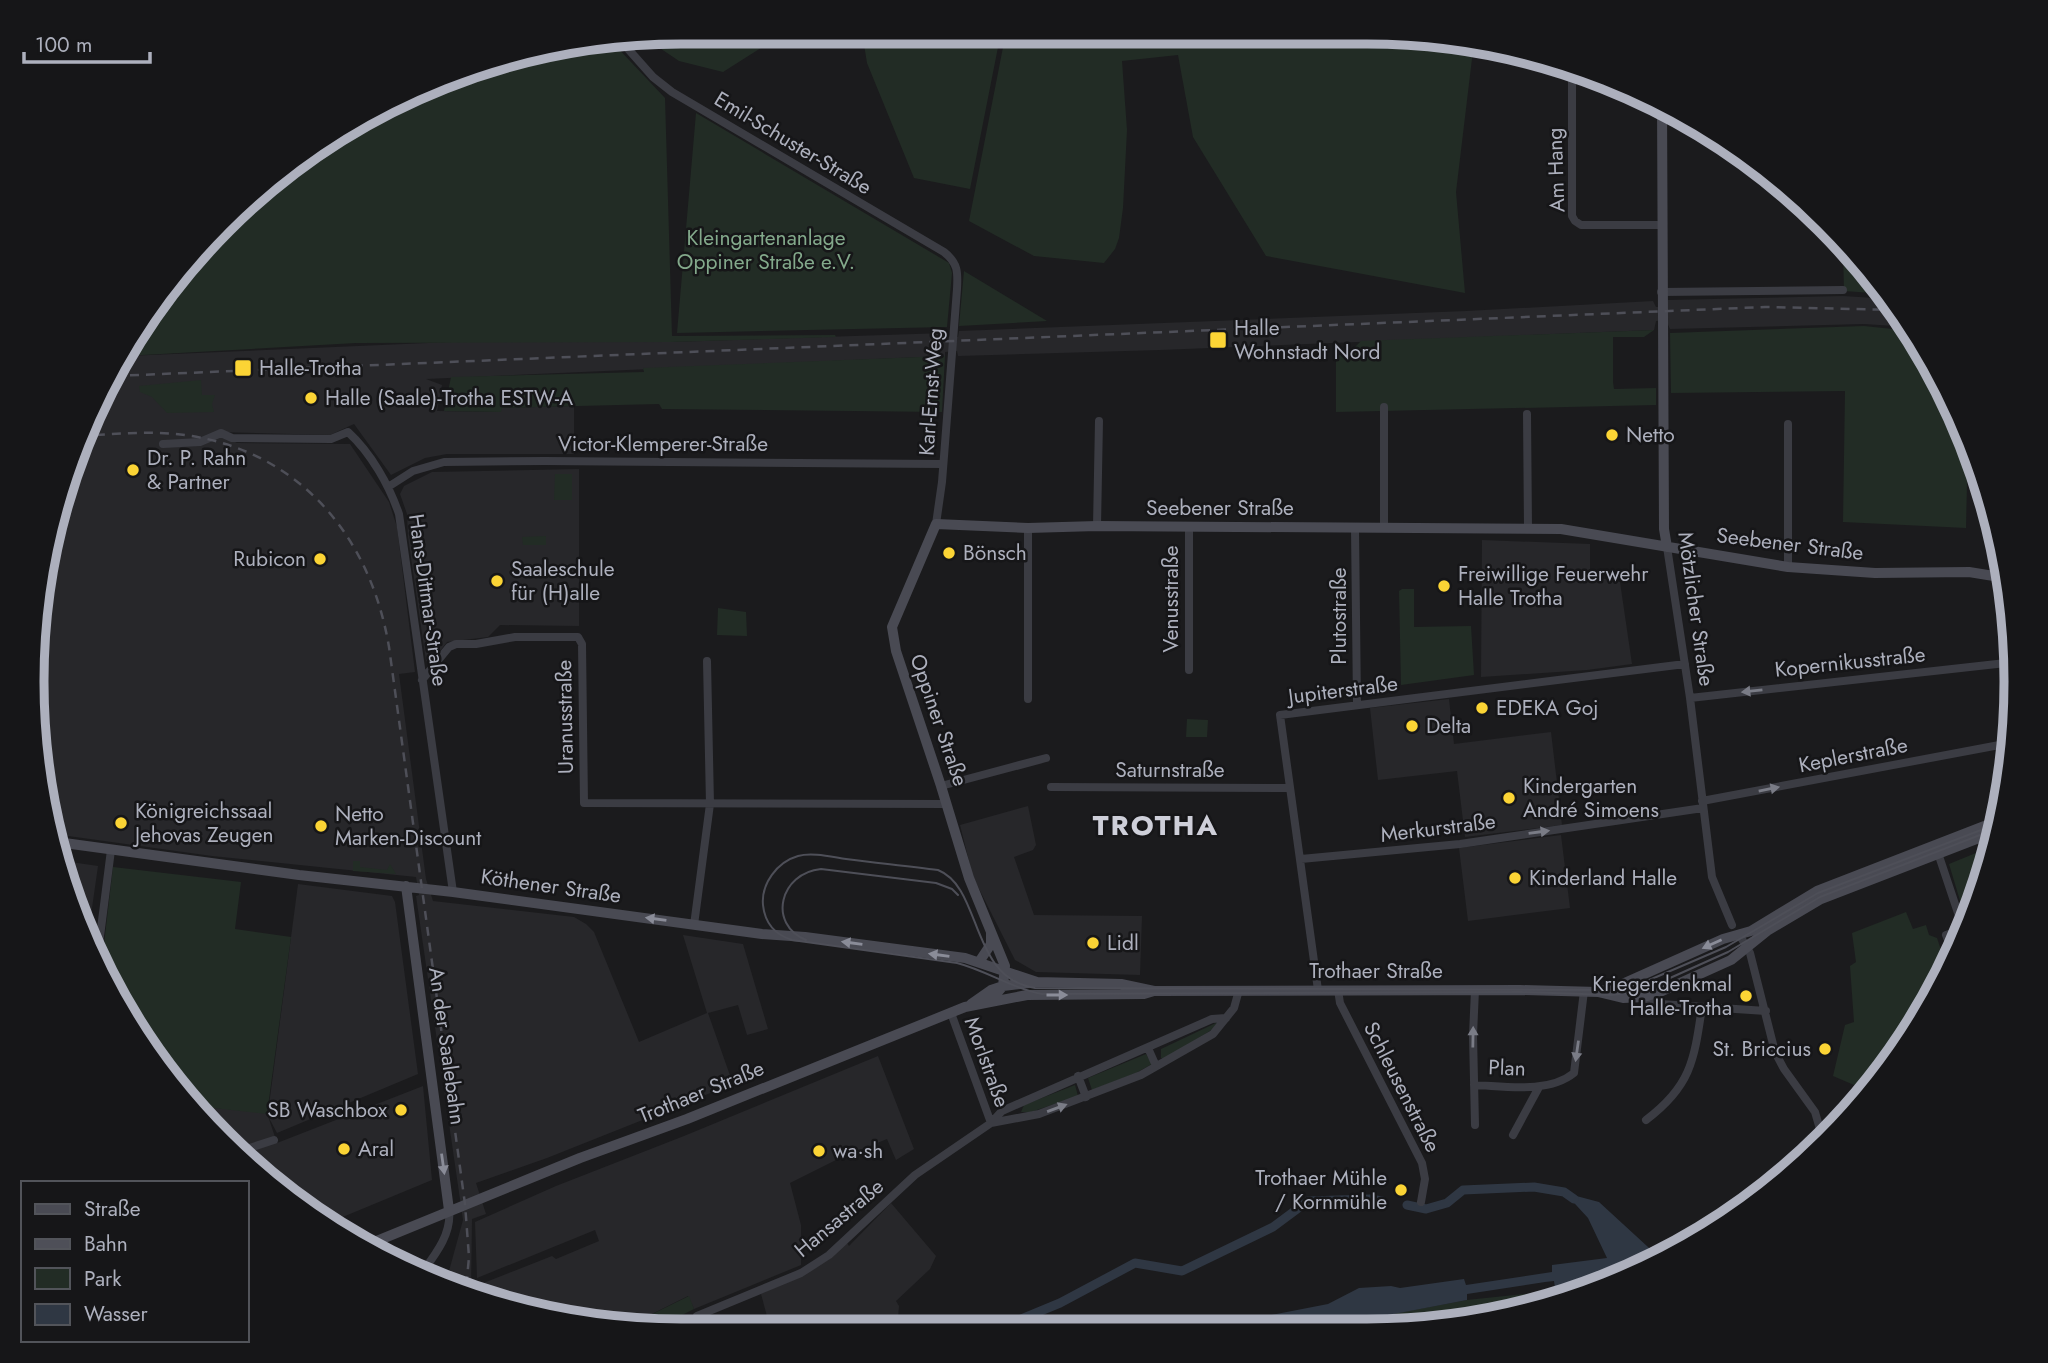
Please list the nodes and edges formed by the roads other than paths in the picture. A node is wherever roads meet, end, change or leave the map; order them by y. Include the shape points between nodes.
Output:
1 (626, 46) edge
2 (1572, 78) edge
3 (1662, 117) edge
4 (1662, 225) junction
5 (956, 262) joint
6 (1843, 290) dead end
7 (1661, 292) junction
8 (1384, 407) dead end
9 (1527, 414) dead end
10 (1098, 421) dead end
11 (1788, 424) dead end
12 (163, 444) dead end
13 (943, 464) junction
14 (388, 487) junction
15 (936, 524) junction
16 (1097, 526) junction
17 (1189, 527) junction
18 (1355, 527) junction
19 (1028, 528) junction
20 (1384, 528) junction
21 (1528, 528) junction
22 (1667, 547) junction
23 (1788, 567) junction
24 (1995, 576) edge
25 (707, 661) dead end
26 (2004, 663) edge
27 (1685, 664) junction
28 (1189, 670) dead end
29 (422, 680) junction
30 (1690, 698) junction
31 (1028, 699) dead end
32 (1357, 705) junction
33 (2001, 745) edge
34 (1046, 758) dead end
35 (941, 786) junction
36 (1051, 787) dead end
37 (1290, 788) junction
38 (947, 803) junction
39 (710, 804) junction
40 (1703, 805) junction
41 (1988, 825) edge
42 (1986, 835) edge
43 (64, 843) edge
44 (111, 850) junction
45 (1938, 853) junction
46 (1301, 859) junction
47 (406, 886) junction
48 (453, 892) junction
49 (1959, 917) edge
50 (694, 925) junction
51 (990, 930) junction
52 (1735, 930) junction
53 (99, 941) edge
54 (1747, 949) junction
55 (979, 962) junction
56 (1006, 972) junction
57 (1037, 982) junction
58 (1003, 986) junction
59 (1239, 990) junction
60 (1318, 990) junction
61 (1338, 990) junction
62 (1475, 990) junction
63 (1154, 991) junction
64 (1584, 992) junction
65 (1598, 992) junction
66 (1644, 997) junction
67 (989, 1002) junction
68 (965, 1007) junction
69 (1702, 1007) junction
70 (1766, 1011) junction
71 (951, 1013) junction
72 (1226, 1018) junction
73 (1148, 1048) junction
74 (1156, 1066) junction
75 (1078, 1076) junction
76 (1474, 1085) junction
77 (1539, 1087) junction
78 (1086, 1097) junction
79 (1014, 1106) junction
80 (1018, 1118) junction
81 (1646, 1120) dead end
82 (991, 1123) junction
83 (1475, 1125) dead end
84 (1820, 1129) edge
85 (1513, 1135) dead end
86 (274, 1140) dead end
87 (248, 1148) edge
88 (1421, 1202) dead end
89 (449, 1210) junction
90 (376, 1241) edge
91 (427, 1266) edge
92 (697, 1316) dead end

1 - 5 street, Emil-Schuster-Straße via 672,92
2 - 4 street, Am Hang via 1574,221 1581,225
3 - 4 main road, Mötzlicher Straße
4 - 7 main road, Mötzlicher Straße
5 - 13 street, Karl-Ernst-Weg
6 - 7 street
7 - 22 main road, Mötzlicher Straße
8 - 20 street
9 - 21 street
10 - 16 street
11 - 23 street
12 - 14 street, Hans-Dittmar-Straße via 200,442 221,433 232,438 331,439 348,432
13 - 14 street, Victor-Klemperer-Straße via 444,462 413,471
13 - 15 street, Karl-Ernst-Weg
14 - 29 street, Hans-Dittmar-Straße via 400,514
15 - 19 main road, Seebener Straße
15 - 35 main road, Oppiner Straße via 892,627 895,651
16 - 17 main road, Seebener Straße
16 - 19 main road, Seebener Straße
17 - 18 main road, Seebener Straße
17 - 28 street, Venusstraße
18 - 20 main road, Seebener Straße
18 - 32 street, Plutostraße
19 - 31 street
20 - 21 main road, Seebener Straße
21 - 22 main road, Seebener Straße via 1587,532
22 - 23 main road, Seebener Straße
22 - 27 street, Mötzlicher Straße
23 - 24 main road, Seebener Straße
25 - 39 street
26 -> 30 street, Kopernikusstraße
27 - 30 street, Mötzlicher Straße
27 - 32 street, Jupiterstraße
29 - 39 street, Uranusstraße via 456,644 515,637 578,637 582,645 584,803
29 - 48 street, Hans-Dittmar-Straße
30 - 40 street, Mötzlicher Straße
32 - 37 street, Jupiterstraße via 1280,715
40 -> 33 street, Keplerstraße
34 - 35 street
35 - 38 main road, Oppiner Straße
36 - 37 street, Saturnstraße
37 - 46 street, Jupiterstraße
38 - 39 street, Uranusstraße
38 - 51 main road, Oppiner Straße
39 - 50 street
46 -> 40 street, Merkurstraße via 1448,845
40 - 52 street, Mötzlicher Straße via 1712,877
41 - 52 main road, Trothaer Straße via 1818,891 1751,931
42 - 45 main road, Trothaer Straße
43 - 44 main road, Köthener Straße
44 - 47 main road, Köthener Straße
44 - 53 street
45 - 49 street
45 - 54 main road, Trothaer Straße via 1821,899
46 - 60 street, Jupiterstraße
47 - 48 main road, Köthener Straße
47 -> 89 main road, An der Saalebahn
50 -> 48 main road, Köthener Straße
55 -> 50 main road, Köthener Straße
51 - 55 main road via 991,944
51 - 56 main road, Oppiner Straße
52 - 54 street, Mötzlicher Straße
52 -> 65 main road, Trothaer Straße
54 - 66 main road, Trothaer Straße
54 - 70 street, Mötzlicher Straße
55 - 56 main road, Köthener Straße
56 - 57 main road, Köthener Straße
56 - 58 main road
57 - 58 main road, Trothaer Straße
57 - 63 main road, Trothaer Straße via 1121,984
58 - 67 main road
58 - 68 main road, Trothaer Straße
59 - 60 main road, Trothaer Straße
59 - 63 main road, Trothaer Straße
59 - 72 street
60 - 61 main road, Trothaer Straße
61 - 62 main road, Trothaer Straße
61 - 88 street, Schleusenstraße via 1340,1003 1422,1163
62 - 64 main road, Trothaer Straße
76 -> 62 street
67 -> 63 main road, Trothaer Straße via 1027,995 1144,995
64 - 65 main road, Trothaer Straße
64 -> 77 street via 1574,1073
65 - 66 main road, Trothaer Straße
66 - 69 street, Trothaer Straße via 1660,1004
67 - 68 main road, Trothaer Straße
68 - 71 main road, Trothaer Straße
69 - 70 street, Trothaer Straße
69 - 81 street via 1687,1077 1667,1104
70 - 84 street, Mötzlicher Straße via 1775,1052 1815,1112
71 - 82 street, Morlstraße
71 - 89 main road, Trothaer Straße
72 - 73 street, Hansastraße via 1212,1019
72 - 74 street via 1213,1034
73 - 74 street
73 - 75 street, Hansastraße
74 - 78 street
75 - 78 street
75 - 79 street, Hansastraße
76 - 77 street, Plan
76 - 83 street
77 - 85 street
80 -> 78 street
79 - 80 street
79 - 82 street, Hansastraße
80 - 82 street
82 - 92 street, Hansastraße via 915,1175 829,1255 801,1273
86 - 87 street
89 - 90 main road, Trothaer Straße
89 - 91 street via 446,1235

